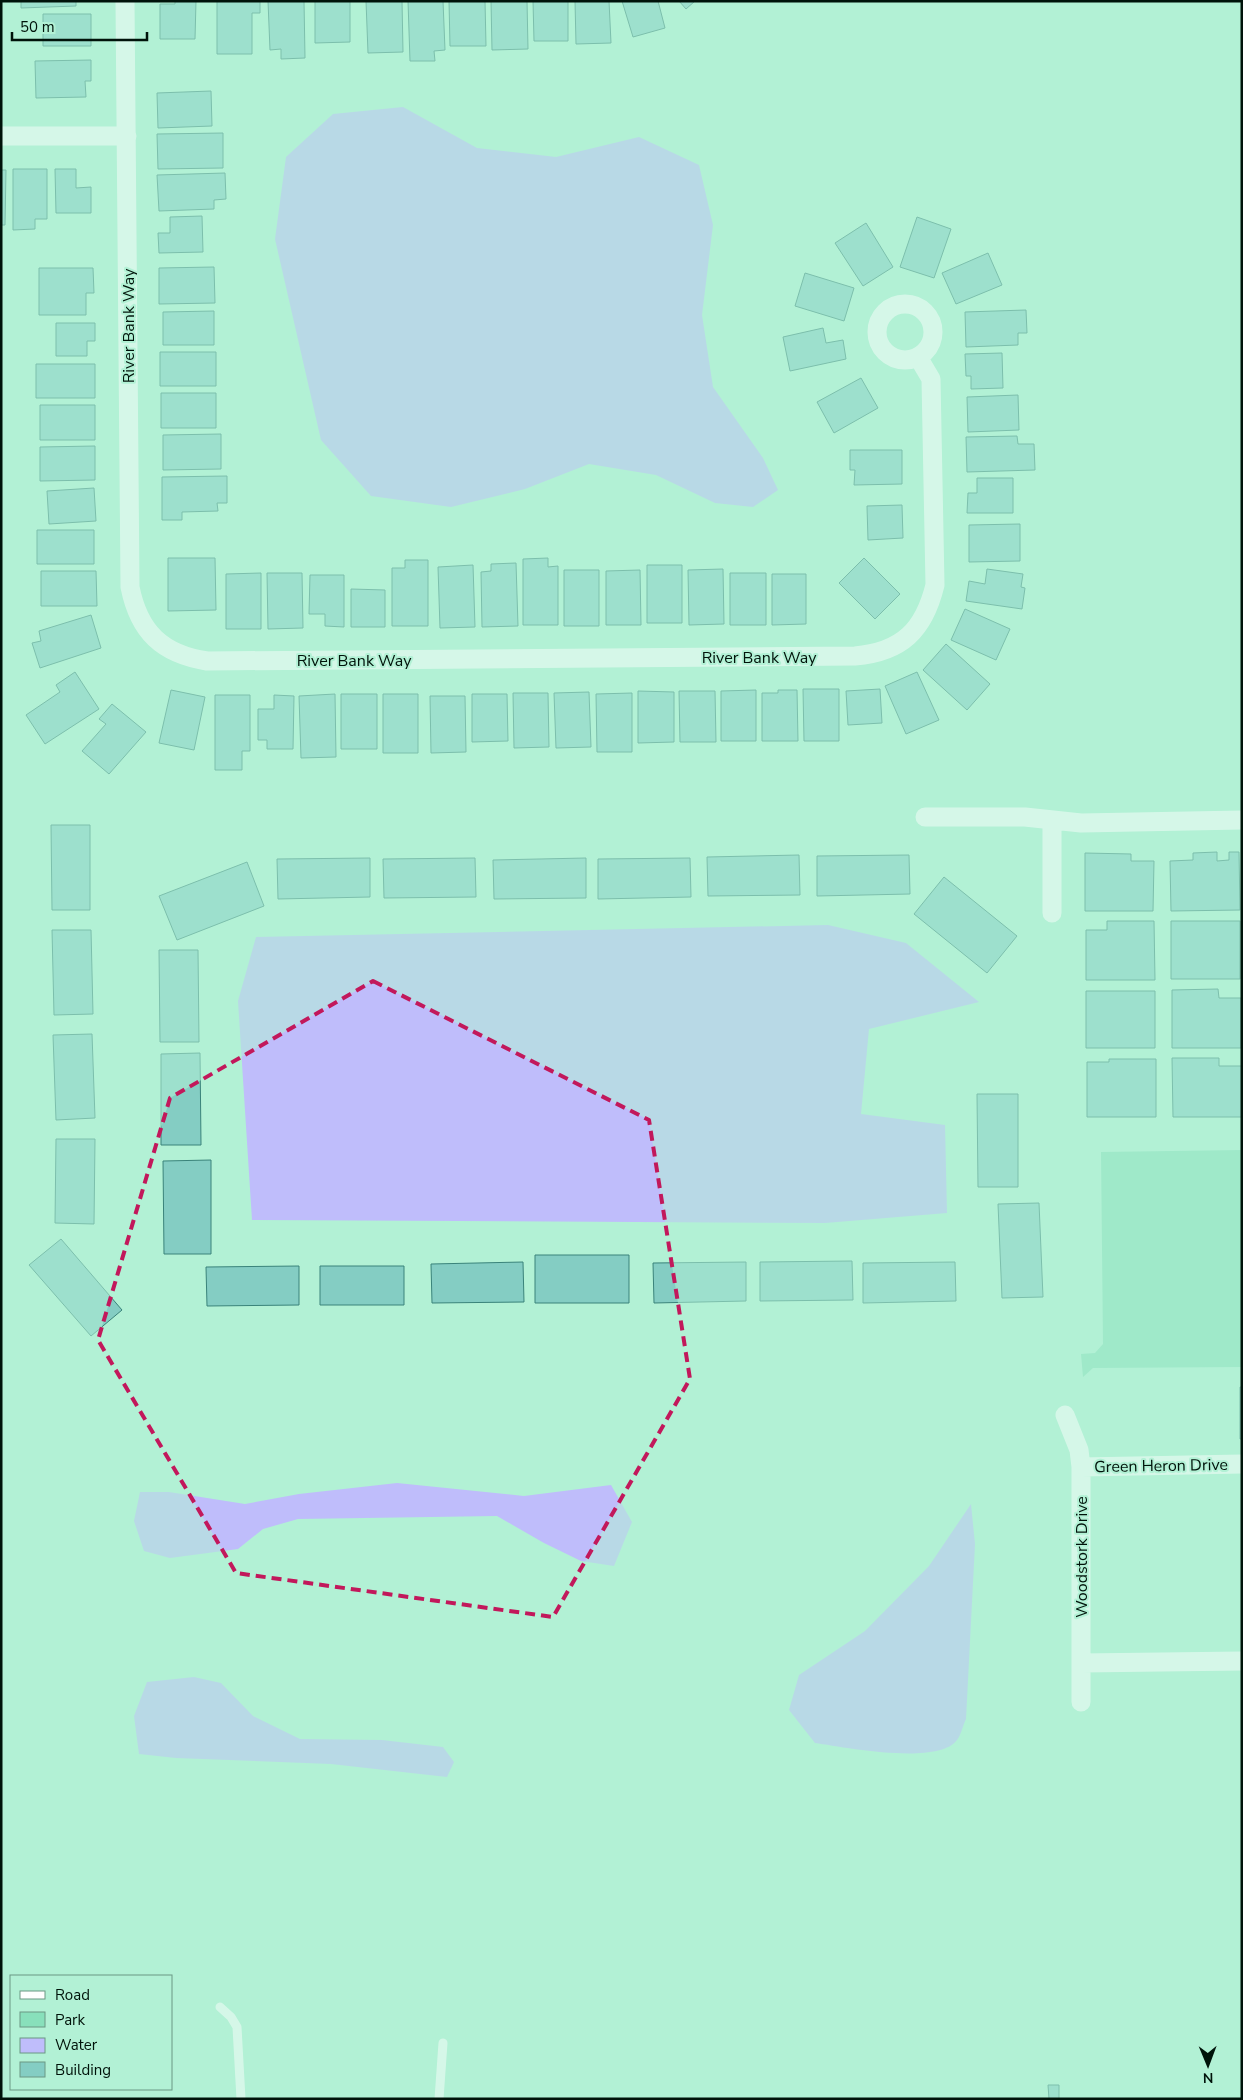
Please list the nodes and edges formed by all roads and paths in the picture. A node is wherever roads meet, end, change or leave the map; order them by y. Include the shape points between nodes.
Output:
1 (126, 1) edge
2 (1, 136) edge
3 (126, 136) junction
4 (918, 357) dead end
5 (925, 817) dead end
6 (1052, 820) junction
7 (1242, 820) edge
8 (1052, 913) dead end
9 (1065, 1415) dead end
10 (1242, 1464) edge
11 (1081, 1467) junction
12 (1242, 1661) edge
13 (1081, 1663) junction
14 (1081, 1702) dead end
15 (220, 2007) dead end
16 (443, 2043) dead end
17 (241, 2099) edge
18 (439, 2099) edge

1 - 3 street, River Bank Way
2 - 3 street
3 - 4 street, River Bank Way via 130,587 141,621 154,638 186,658 217,661 855,656 874,654 892,647 910,636 921,622 930,606 935,585 932,379
5 - 6 street
6 - 7 street via 1081,823
6 - 8 street
9 - 11 street, Woodstork Drive via 1079,1450
10 - 11 street, Green Heron Drive
11 - 13 street, Woodstork Drive
12 - 13 street
13 - 14 street, Woodstork Drive
15 - 17 lane via 231,2016 237,2027
16 - 18 lane

